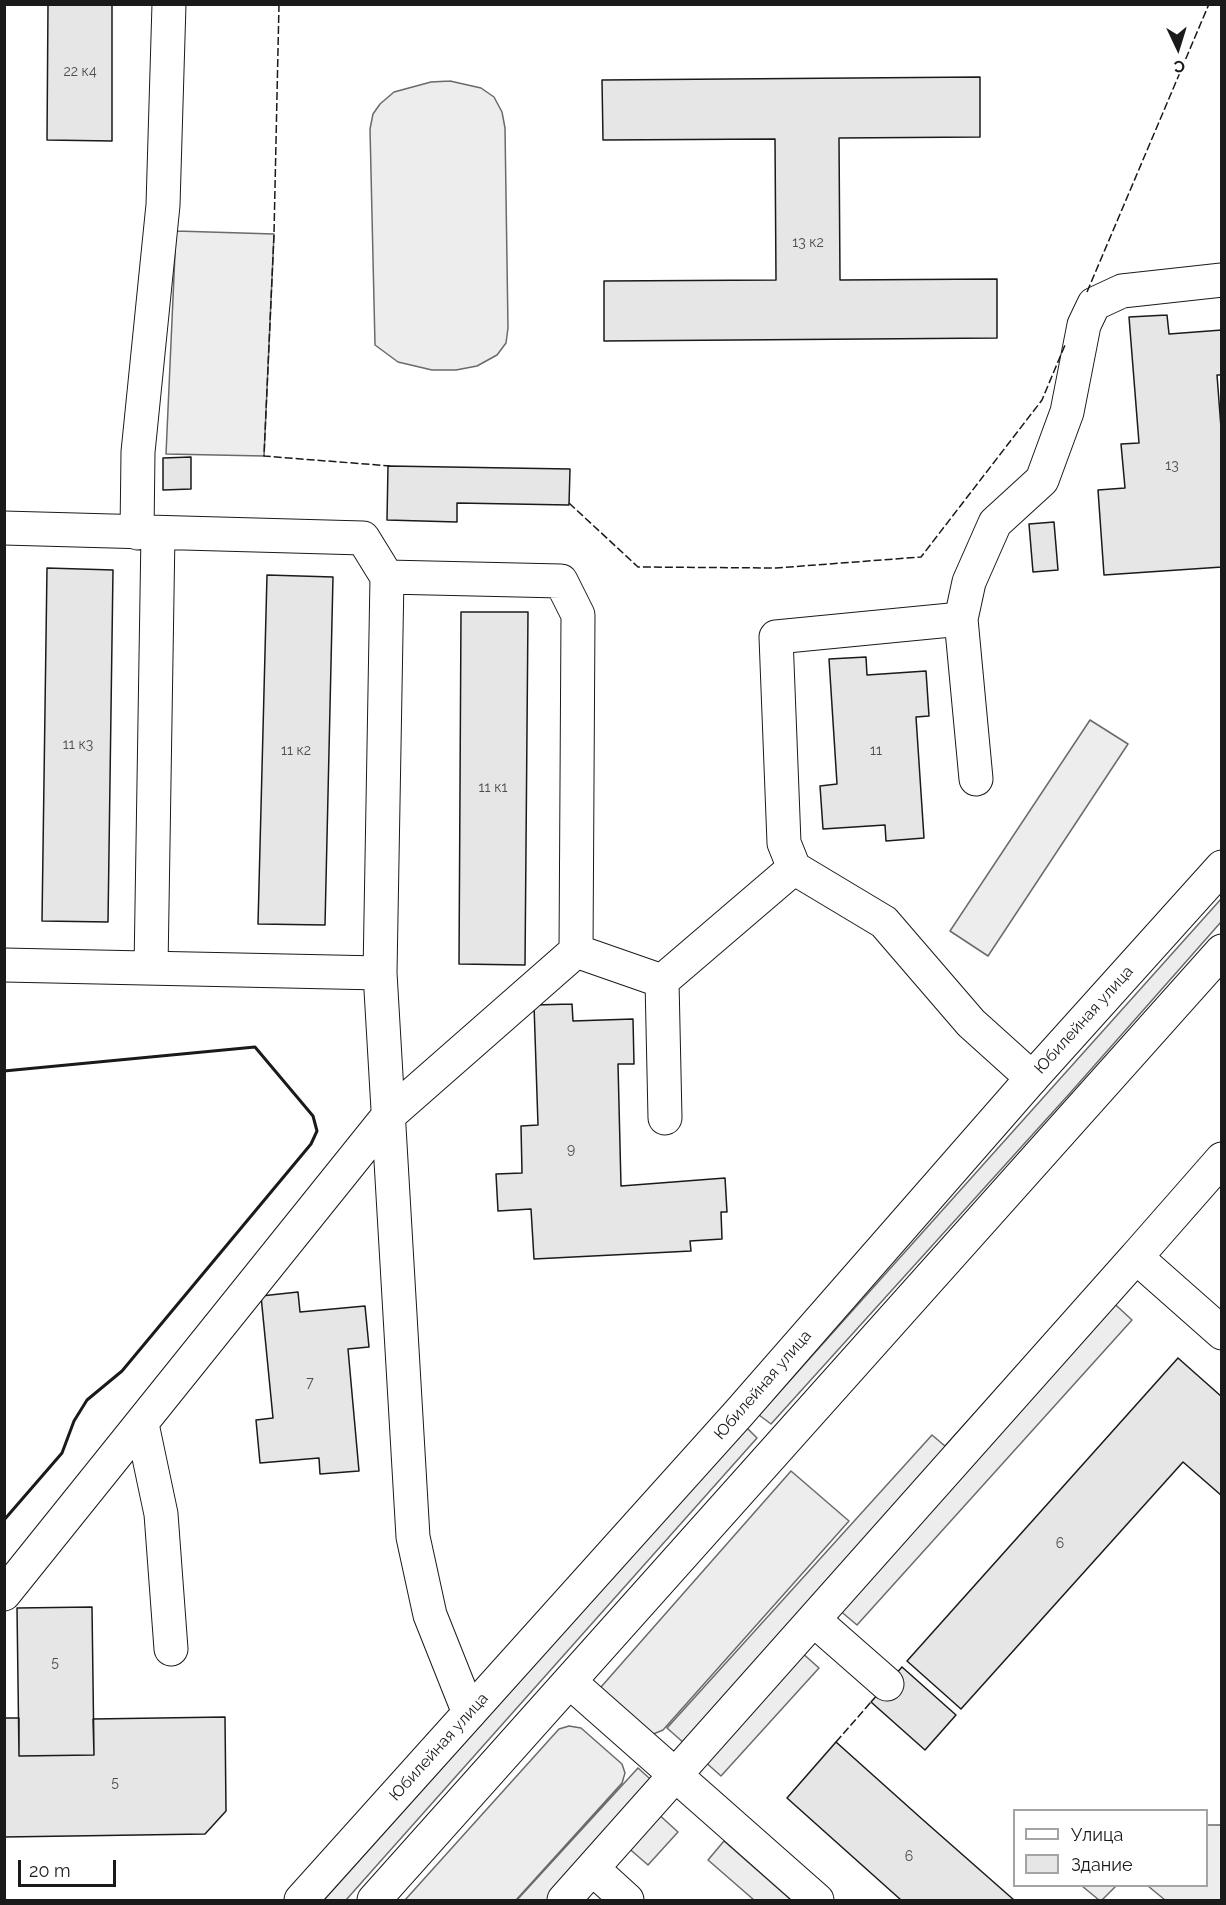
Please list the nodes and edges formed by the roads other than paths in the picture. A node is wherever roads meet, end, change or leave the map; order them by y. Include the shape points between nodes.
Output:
1 (170, 4) edge
2 (1221, 280) edge
3 (4, 528) edge
4 (148, 533) junction
5 (387, 577) junction
6 (961, 619) junction
7 (976, 779) dead end
8 (1221, 867) edge
9 (794, 868) junction
10 (576, 951) junction
11 (1221, 951) edge
12 (4, 965) edge
13 (152, 968) junction
14 (380, 973) junction
15 (662, 981) junction
16 (1032, 1078) junction
17 (388, 1116) junction
18 (665, 1118) dead end
19 (1221, 1159) edge
20 (1136, 1257) junction
21 (1221, 1333) edge
22 (142, 1424) junction
23 (4, 1594) edge
24 (814, 1620) junction
25 (171, 1649) dead end
26 (570, 1682) junction
27 (886, 1684) dead end
28 (469, 1713) junction
29 (676, 1776) junction
30 (593, 1869) junction
31 (301, 1900) edge
32 (374, 1900) edge
33 (564, 1900) edge
34 (627, 1900) edge
35 (817, 1900) edge

1 - 4 main road via 163,205 138,452
2 - 6 main road via 1122,291 1094,304 1084,325 1067,412 1042,480 995,523 969,582
3 - 4 main road
4 - 5 main road via 363,538
4 - 13 main road
5 - 10 main road via 561,581 578,615
5 - 14 main road
6 - 7 main road
6 - 9 main road via 776,637 784,843
8 - 16 main road, Юбилейная улица
9 - 15 main road
9 - 16 main road via 884,922 971,1023
10 - 15 main road
10 - 17 main road
11 - 26 main road
12 - 13 main road
13 - 14 main road
14 - 17 main road
15 - 18 main road
16 - 28 main road, Юбилейная улица via 739,1413
17 - 22 main road
17 - 28 main road via 413,1537 430,1615
19 - 20 main road
20 - 21 main road
20 - 24 main road
22 - 23 main road
22 - 25 main road via 161,1514
24 - 27 main road
24 - 29 main road
26 - 29 main road
26 - 32 main road
28 - 31 main road, Юбилейная улица
29 - 30 main road
29 - 35 main road
30 - 33 main road
30 - 34 main road

